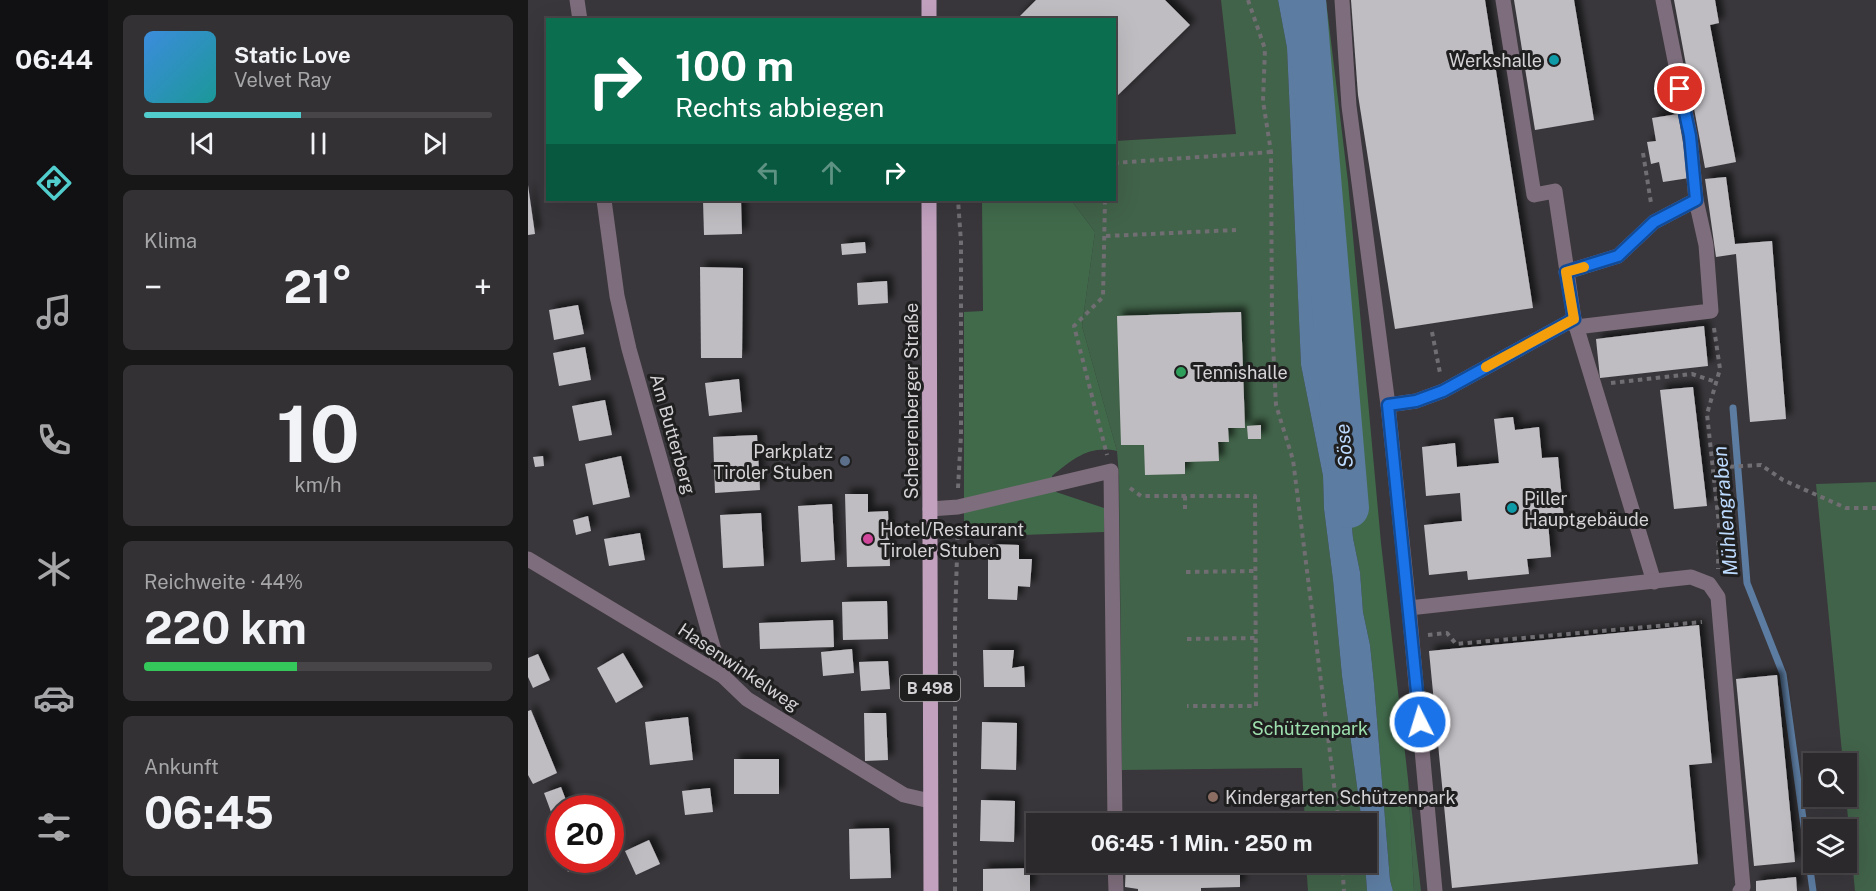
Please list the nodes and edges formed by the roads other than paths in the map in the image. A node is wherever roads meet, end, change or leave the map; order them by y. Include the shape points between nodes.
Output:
1 (577, 0) edge
2 (929, 0) edge
3 (1342, 0) edge
4 (1503, 0) edge
5 (1664, 0) edge
6 (580, 18) edge
7 (929, 18) edge
8 (1696, 200) junction
9 (604, 201) edge
10 (929, 201) edge
11 (1566, 272) junction
12 (1575, 323) junction
13 (1388, 405) junction
14 (930, 509) junction
15 (528, 559) edge
16 (1654, 582) junction
17 (1409, 608) junction
18 (723, 676) junction
19 (930, 801) junction
20 (1115, 813) edge
21 (1115, 873) edge
22 (931, 891) edge
23 (1116, 891) edge
24 (1435, 891) edge
25 (1740, 891) edge

1 - 6 street
2 - 7 main road
3 - 13 street via 1348,106
4 - 11 street via 1534,195 1555,191
5 - 8 street via 1690,136
8 - 11 street via 1654,222 1618,256
8 - 12 street via 1706,244 1711,311
9 - 18 street, Am Butterberg via 617,296 629,349
10 - 14 main road, Scheerenberger Straße / B 498
11 - 12 street
12 - 13 street via 1443,391 1416,401
12 - 16 street
13 - 17 street
14 - 19 main road, Scheerenberger Straße / B 498
14 - 20 street via 958,507 1111,471
15 - 18 street, Hasenwinkelweg
16 - 17 street
16 - 25 street via 1691,577 1709,584 1718,597 1743,887
17 - 24 street
18 - 19 street, Hasenwinkelweg via 747,699 894,789
19 - 22 main road, Scheerenberger Straße / B 498
21 - 23 street

